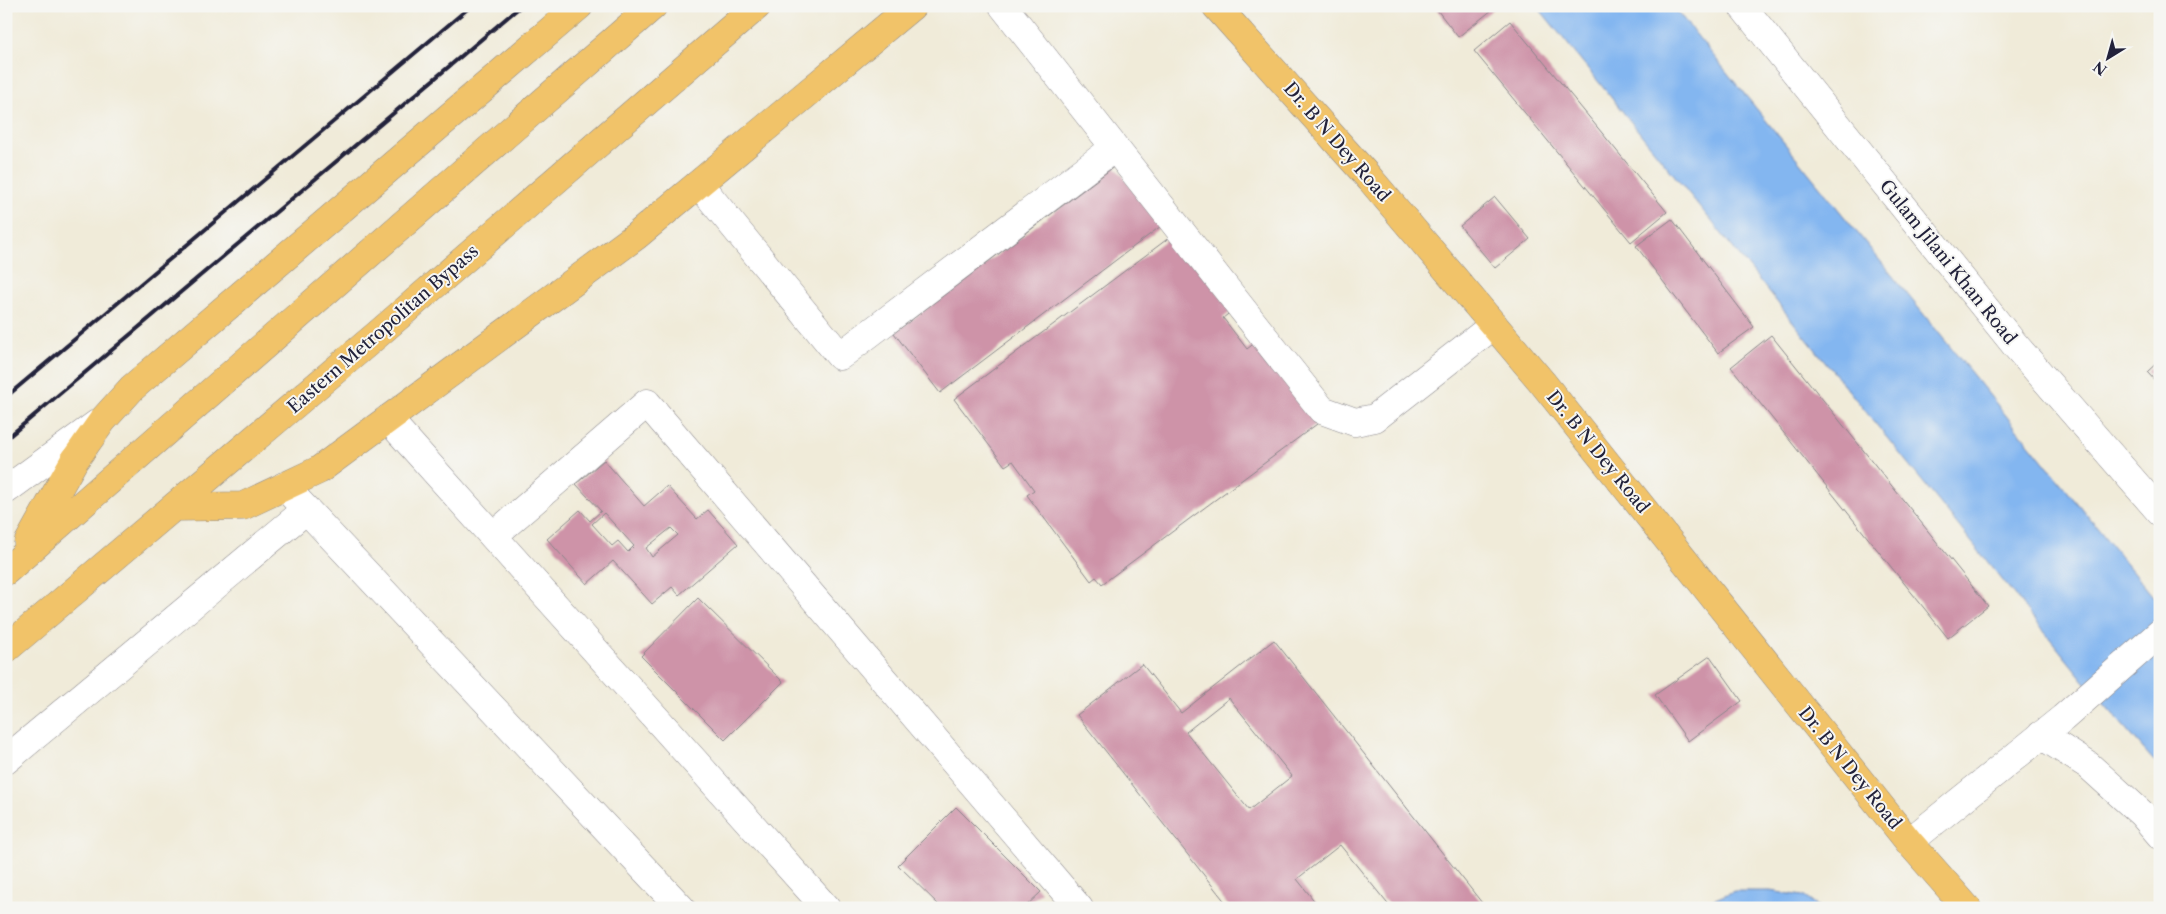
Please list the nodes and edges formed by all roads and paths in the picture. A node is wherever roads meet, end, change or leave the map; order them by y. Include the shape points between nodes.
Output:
1 (579, 6) edge
2 (654, 6) edge
3 (757, 6) edge
4 (912, 6) edge
5 (1003, 6) edge
6 (1216, 6) edge
7 (1742, 6) edge
8 (1114, 148) junction
9 (699, 184) junction
10 (1494, 325) junction
11 (388, 419) junction
12 (103, 420) junction
13 (284, 486) junction
14 (6, 490) edge
15 (175, 507) junction
16 (306, 510) junction
17 (2160, 512) edge
18 (493, 536) junction
19 (13, 565) edge
20 (2160, 634) edge
21 (6, 649) edge
22 (2041, 735) junction
23 (6, 760) edge
24 (2160, 835) edge
25 (1909, 842) junction
26 (681, 908) edge
27 (826, 908) edge
28 (1079, 908) edge
29 (1967, 908) edge

1 - 12 main road via 132,388
2 - 19 main road
3 - 15 main road, Eastern Metropolitan Bypass
4 - 9 main road
5 - 8 street
6 - 10 main road, Dr. B N Dey Road via 1371,180
7 - 17 street, Gulam Jilani Khan Road via 2015,345
8 - 9 street via 840,356
8 - 10 street via 1322,410 1355,422 1375,418
9 - 11 main road via 636,236
10 - 25 main road, Dr. B N Dey Road
11 - 13 main road via 319,470
11 - 18 street
12 - 14 street
12 - 19 main road via 74,461
13 - 15 main road via 243,506
13 - 16 street
15 - 21 main road, Eastern Metropolitan Bypass
16 - 23 street
16 - 26 street
18 - 27 street
18 - 28 street via 647,403
20 - 22 street
22 - 24 street via 2088,765 2142,814
22 - 25 street
25 - 29 main road, Dr. B N Dey Road

